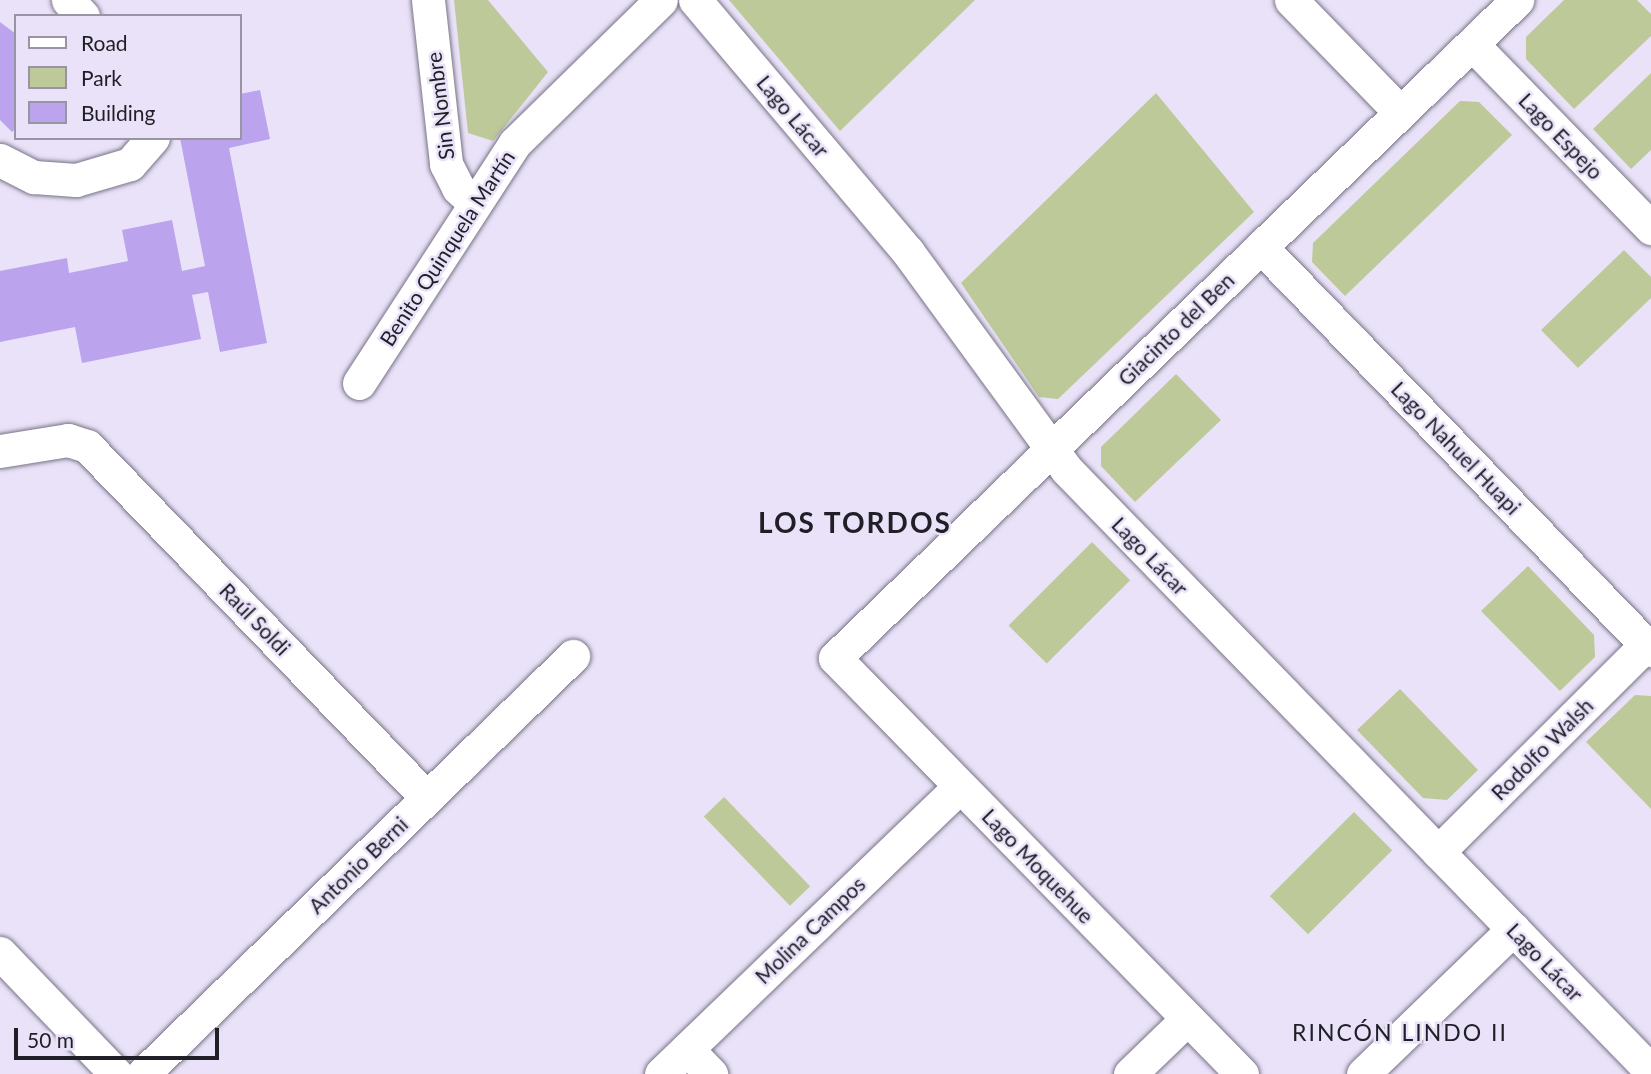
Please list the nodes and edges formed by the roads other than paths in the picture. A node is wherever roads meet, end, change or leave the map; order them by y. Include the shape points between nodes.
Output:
1 (68, 0) edge
2 (428, 0) edge
3 (661, 0) edge
4 (695, 0) edge
5 (1291, 0) edge
6 (1517, 0) edge
7 (81, 14) edge
8 (1472, 44) junction
9 (1401, 112) junction
10 (151, 140) edge
11 (0, 160) edge
12 (474, 203) junction
13 (1651, 229) edge
14 (1261, 247) junction
15 (359, 383) dead end
16 (1050, 450) junction
17 (0, 451) edge
18 (1649, 648) edge
19 (573, 656) dead end
20 (835, 657) joint
21 (960, 786) junction
22 (428, 798) junction
23 (1438, 852) junction
24 (1513, 929) junction
25 (0, 953) edge
26 (1187, 1018) junction
27 (687, 1049) junction
28 (1651, 1071) edge
29 (116, 1074) edge
30 (143, 1074) edge
31 (661, 1074) edge
32 (711, 1074) edge
33 (1130, 1074) edge
34 (1242, 1074) edge
35 (1363, 1074) edge

1 - 7 street
2 - 12 street, Sin Nombre via 446,164 453,181
3 - 12 street, Benito Quinquela Martín via 529,128
4 - 16 street, Lago Lácar via 908,252
5 - 9 street
6 - 8 street, Giacinto del Ben
8 - 9 street, Giacinto del Ben
8 - 13 street, Lago Espejo
9 - 14 street, Giacinto del Ben
10 - 11 street via 130,164 76,180 34,177
12 - 15 street, Benito Quinquela Martín
14 - 16 street, Giacinto del Ben
14 - 18 street, Lago Nahuel Huapi
16 - 20 street, Giacinto del Ben
16 - 23 street, Lago Lácar
17 - 22 street, Raúl Soldi via 60,440 81,442
18 - 23 street, Rodolfo Walsh
19 - 22 street, Antonio Berni
20 - 21 street, Lago Moquehue
21 - 26 street, Lago Moquehue
21 - 27 street, Molina Campos
22 - 30 street, Antonio Berni
23 - 24 street, Lago Lácar
24 - 28 street, Lago Lácar
24 - 35 street
25 - 29 street
26 - 33 street
26 - 34 street, Lago Moquehue
27 - 31 street, Molina Campos
27 - 32 street

